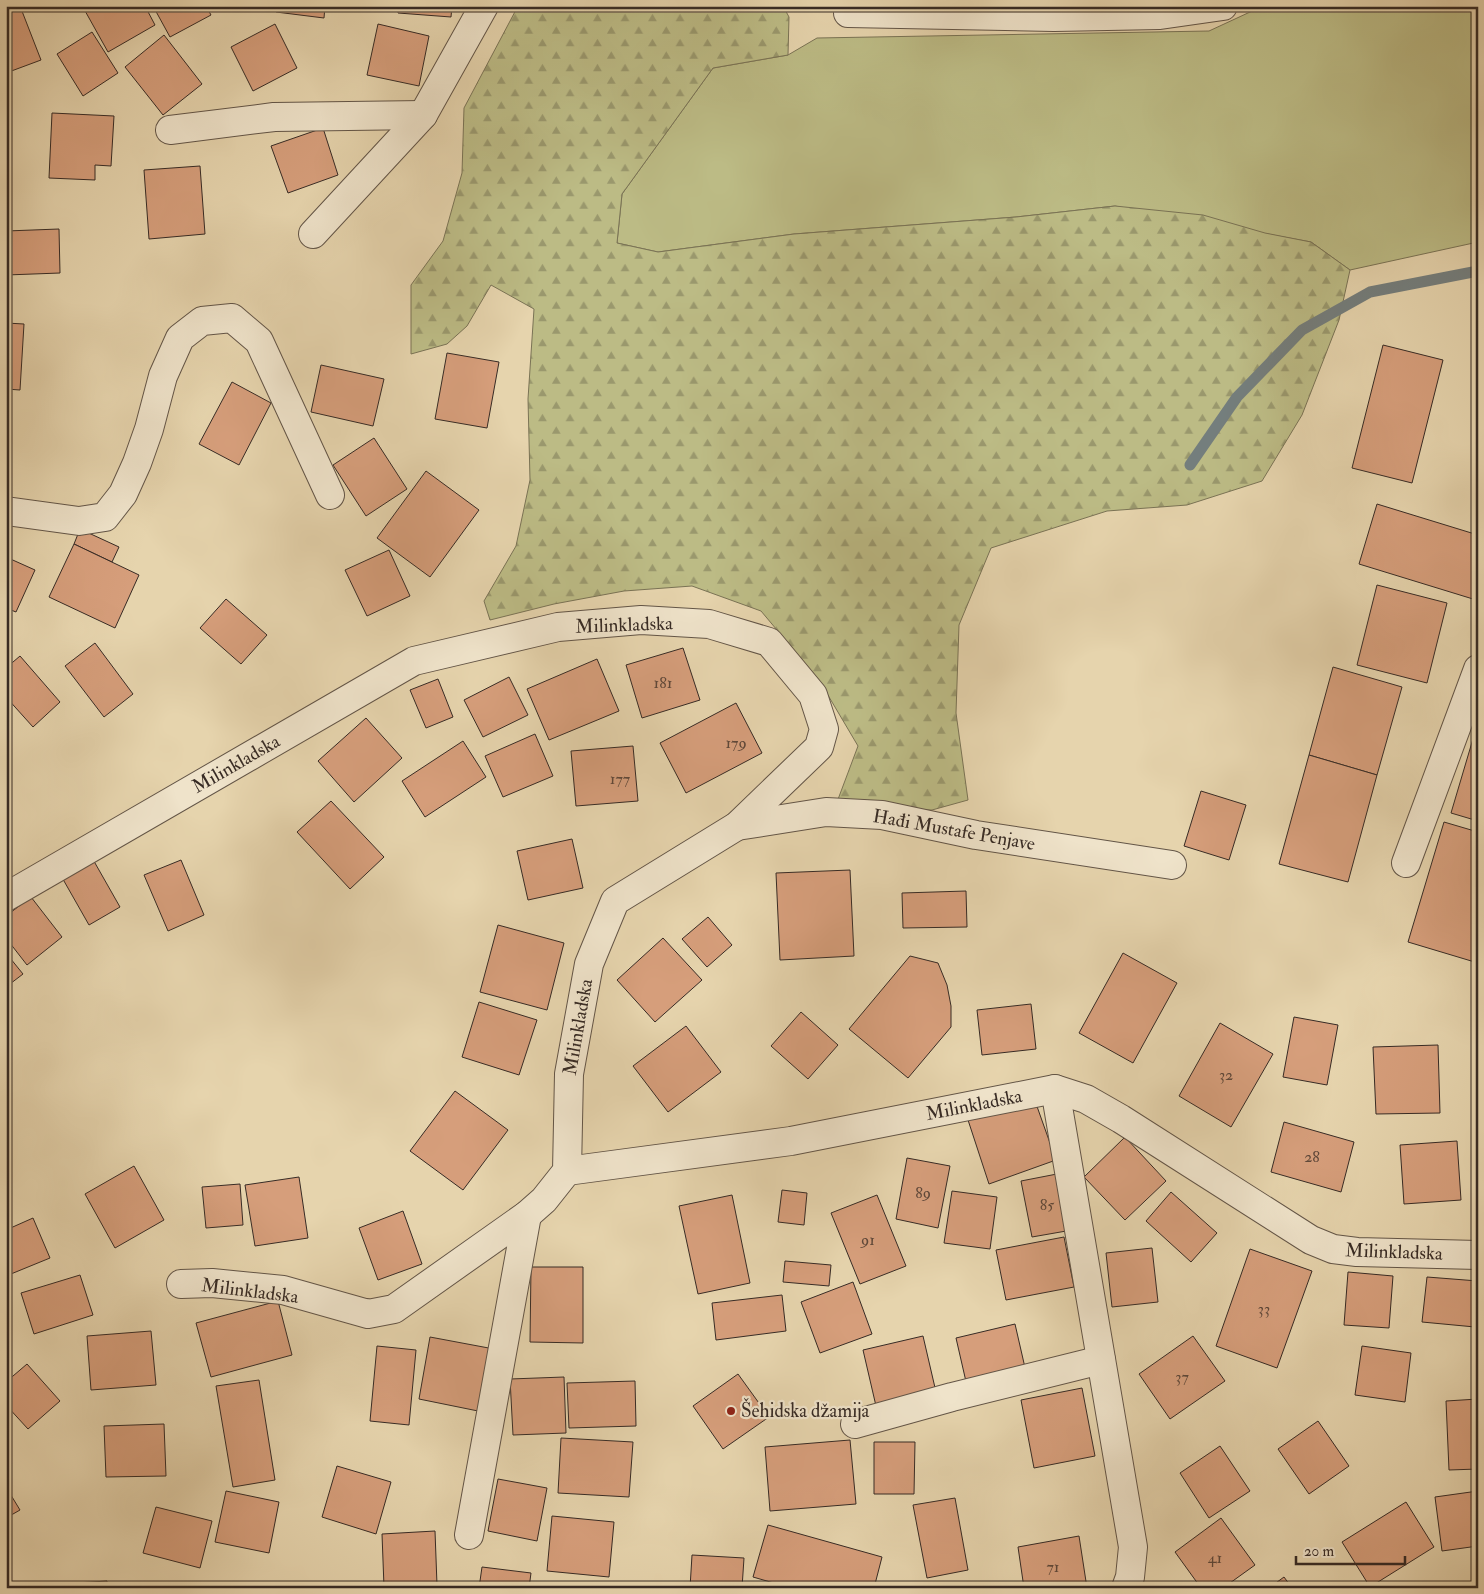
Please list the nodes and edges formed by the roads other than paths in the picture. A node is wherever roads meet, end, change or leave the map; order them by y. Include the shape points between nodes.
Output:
1 (484, 6) edge
2 (1223, 6) edge
3 (848, 13) dead end
4 (423, 115) junction
5 (170, 130) dead end
6 (313, 234) dead end
7 (330, 495) dead end
8 (6, 511) edge
9 (1478, 669) edge
10 (737, 826) junction
11 (1406, 863) dead end
12 (1172, 865) dead end
13 (6, 897) edge
14 (1055, 1089) junction
15 (567, 1171) junction
16 (527, 1215) junction
17 (1478, 1255) edge
18 (181, 1284) dead end
19 (1101, 1360) junction
20 (855, 1424) dead end
21 (469, 1535) dead end
22 (1126, 1588) edge

1 - 4 street
2 - 3 street via 1160,16
4 - 5 street via 274,117
4 - 6 street
7 - 8 street via 260,342 232,318 202,321 180,338 163,376 137,463 123,494 105,517 79,521
9 - 11 street
10 - 12 street, Hađi Mustafe Penjave via 826,812 882,816 976,835
10 - 13 street, Milinkladska via 819,747 824,729 814,695 769,642 709,624 641,620 558,627 414,661
10 - 15 street, Milinkladska via 615,901 589,964 569,1074
14 - 15 street, Milinkladska via 791,1141
14 - 17 street, Milinkladska via 1086,1099 1121,1119 1311,1240 1333,1249
14 - 19 street
15 - 16 street, Milinkladska
16 - 18 street, Milinkladska via 394,1309 368,1314 282,1290 212,1283
16 - 21 street
19 - 20 street via 952,1396
19 - 22 street via 1133,1547

